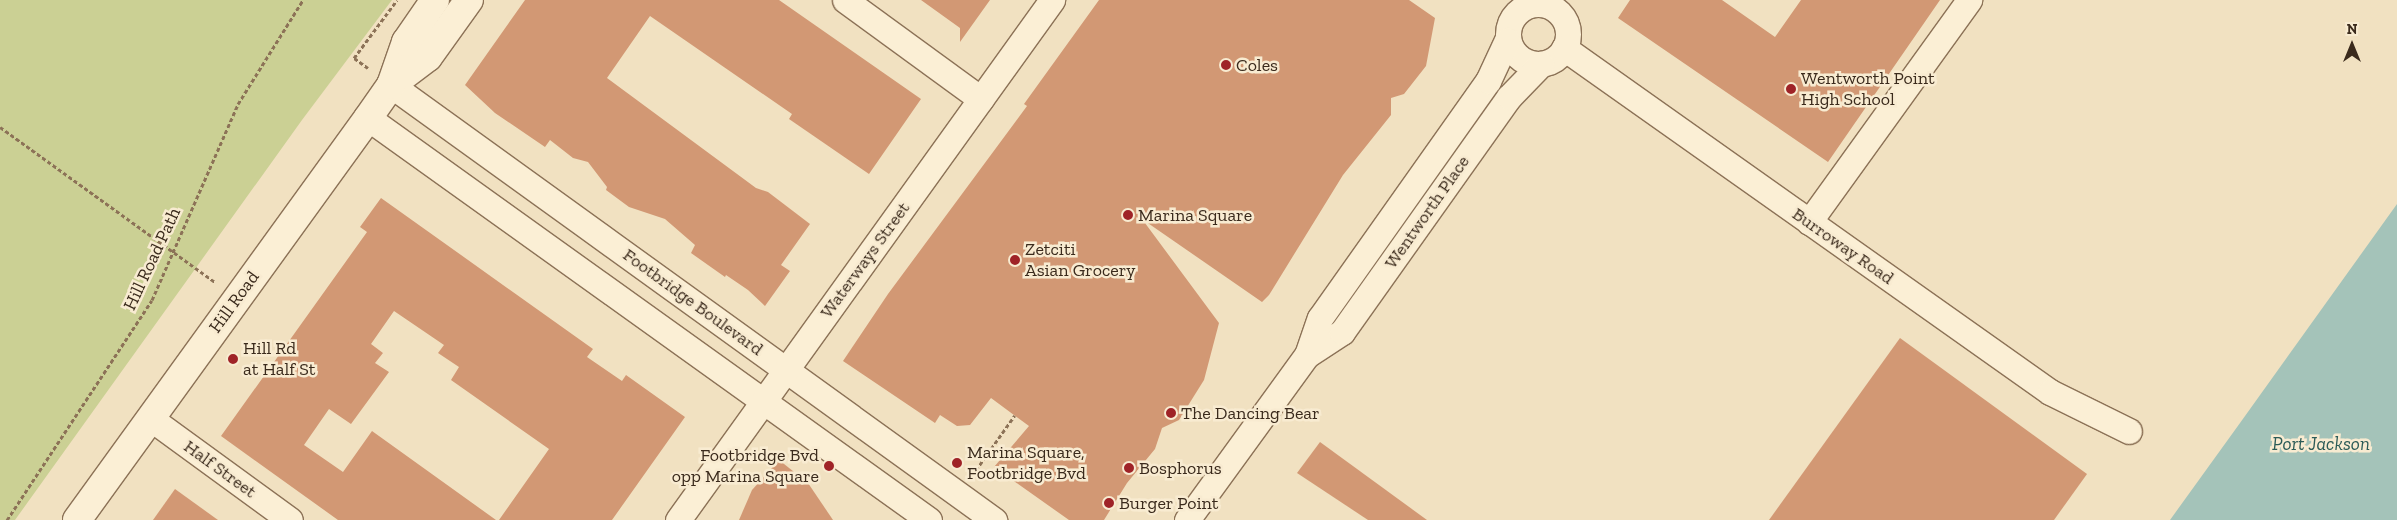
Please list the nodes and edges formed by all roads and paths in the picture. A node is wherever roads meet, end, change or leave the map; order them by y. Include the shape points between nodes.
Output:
1 (303, 0) edge
2 (397, 0) edge
3 (435, 0) edge
4 (469, 0) edge
5 (845, 0) edge
6 (1052, 0) edge
7 (1969, 0) edge
8 (1508, 6) edge
9 (1507, 40) junction
10 (1564, 48) junction
11 (354, 58) dead end
12 (1541, 64) junction
13 (391, 84) junction
14 (981, 98) junction
15 (368, 118) junction
16 (0, 127) edge
17 (1809, 222) junction
18 (173, 251) junction
19 (208, 276) dead end
20 (1307, 355) junction
21 (786, 370) junction
22 (764, 401) junction
23 (1015, 415) dead end
24 (150, 418) junction
25 (2129, 431) dead end
26 (976, 470) dead end
27 (8, 520) edge
28 (77, 520) edge
29 (290, 520) edge
30 (678, 520) edge
31 (929, 520) edge
32 (994, 520) edge
33 (1187, 520) edge

1 - 18 path, Hill Road Path via 238,104
2 - 11 path
3 - 13 street, Hill Road via 406,42
4 - 13 street, Hill Road via 428,56
5 - 14 street
6 - 14 street, Waterways Street
7 - 17 street
8 - 9 street
8 - 10 street via 1533,4 1552,7 1560,13 1568,30
9 - 12 street via 1520,59
9 - 20 street, Wentworth Place via 1488,81 1320,318
10 - 12 street via 1555,59
10 - 17 street, Burroway Road
12 - 20 street, Wentworth Place via 1508,97 1342,332
13 - 15 street, Hill Road
13 - 21 street, Footbridge Boulevard
14 - 21 street, Waterways Street
15 - 22 street
15 - 24 street, Hill Road
16 - 18 path
17 - 25 street, Burroway Road via 2050,392
18 - 19 path
18 - 27 path, Hill Road Path via 152,300
20 - 33 street, Wentworth Place
21 - 22 street, Waterways Street
21 - 32 street, Footbridge Boulevard
22 - 30 street, Waterways Street
22 - 31 street
23 - 26 path
24 - 28 street, Hill Road
24 - 29 street, Half Street

